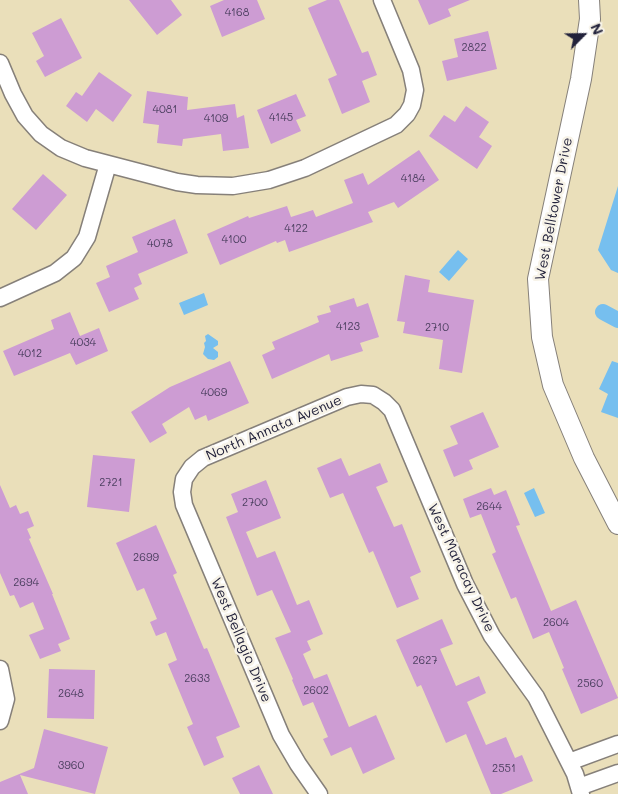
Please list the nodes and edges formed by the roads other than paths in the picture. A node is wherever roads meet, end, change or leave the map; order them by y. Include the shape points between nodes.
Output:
1 (382, 0) edge
2 (589, 0) edge
3 (0, 63) edge
4 (108, 164) junction
5 (0, 298) edge
6 (373, 395) joint
7 (184, 479) joint
8 (618, 524) edge
9 (0, 669) edge
10 (0, 721) edge
11 (618, 744) edge
12 (569, 762) junction
13 (618, 773) edge
14 (580, 791) edge
15 (319, 794) edge

1 - 4 street via 411,70 415,90 407,114 396,125 305,168 269,180 233,186 197,185
2 - 8 street, West Belltower Drive via 590,19 581,79 538,279 542,337 553,385 584,458
3 - 4 street via 25,116 41,134 61,148
4 - 5 street via 87,237 74,258 55,273
6 - 7 street, North Annata Avenue via 347,396 203,458 192,466
6 - 12 street, West Maracay Drive via 392,410 466,584 492,636 536,697
7 - 15 street, West Bellagio Drive via 184,505 278,726
9 - 10 street via 6,698
11 - 12 street
12 - 14 street, West Maracay Drive
13 - 14 street

